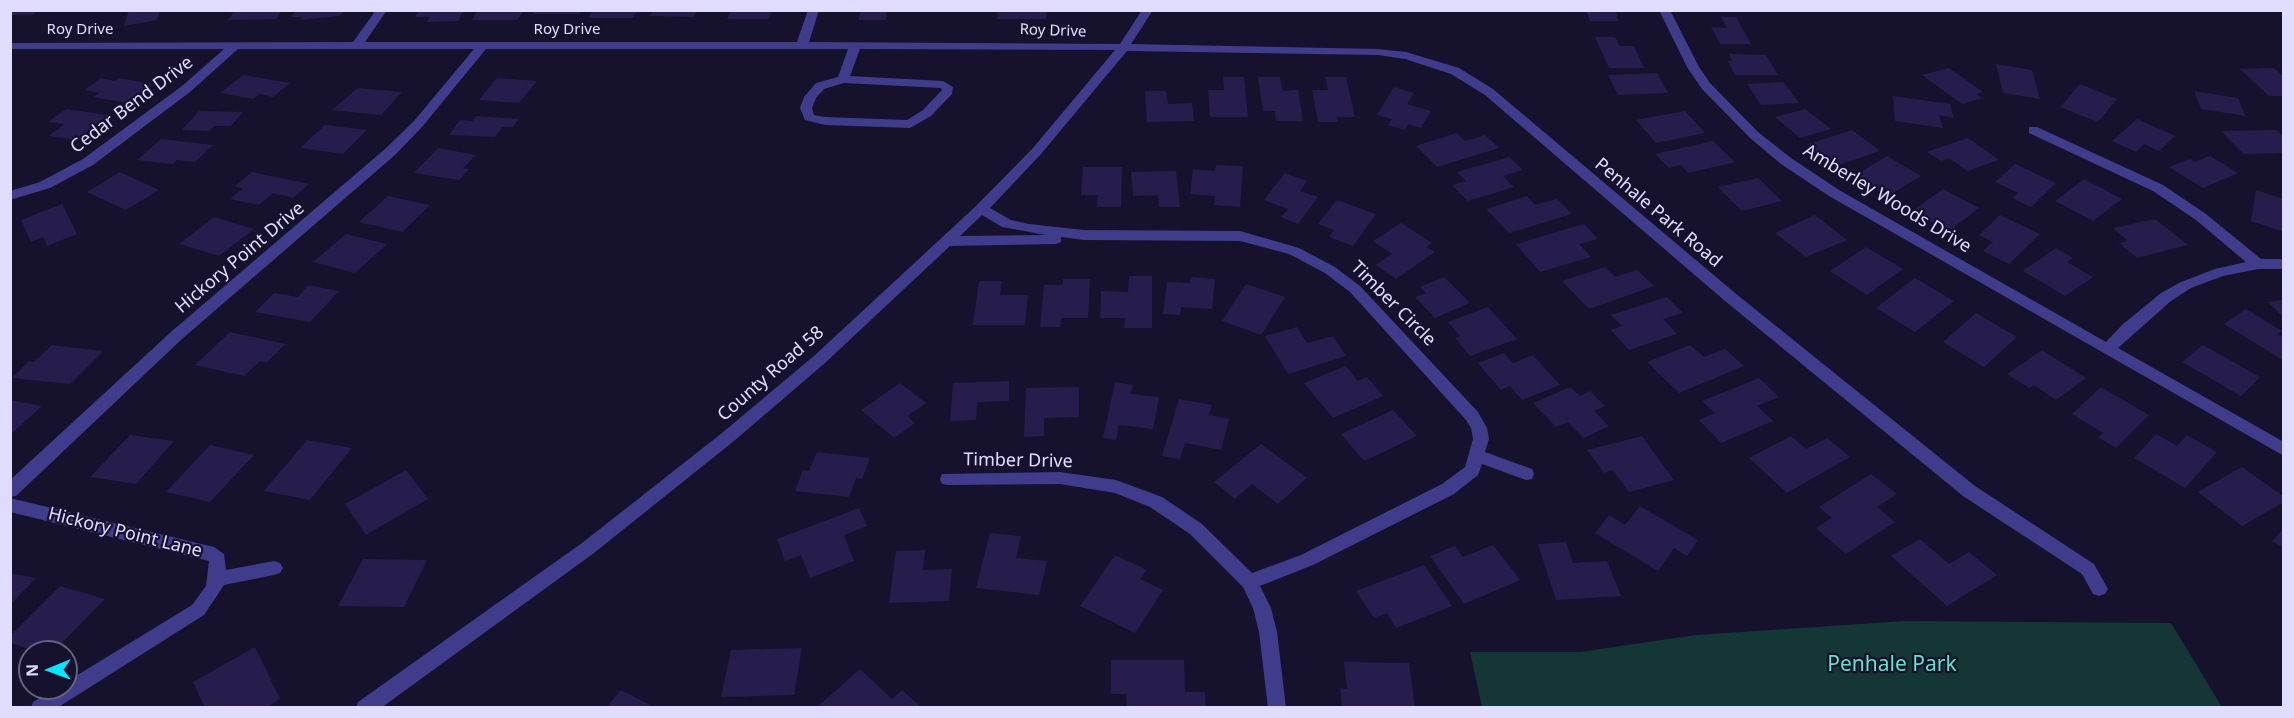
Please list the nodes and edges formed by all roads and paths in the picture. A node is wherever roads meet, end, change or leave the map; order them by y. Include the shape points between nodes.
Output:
1 (382, 10) edge
2 (814, 10) edge
3 (1148, 10) edge
4 (1664, 10) edge
5 (358, 44) junction
6 (236, 45) junction
7 (483, 45) junction
8 (802, 45) junction
9 (855, 45) junction
10 (10, 46) edge
11 (1122, 49) junction
12 (843, 79) junction
13 (2033, 130) dead end
14 (10, 196) edge
15 (981, 209) junction
16 (1084, 235) junction
17 (948, 241) junction
18 (2258, 264) junction
19 (2283, 264) edge
20 (2108, 349) junction
21 (2283, 450) edge
22 (1478, 456) junction
23 (1526, 474) dead end
24 (948, 479) dead end
25 (10, 491) edge
26 (10, 505) edge
27 (274, 568) dead end
28 (217, 579) junction
29 (1249, 582) junction
30 (2098, 589) dead end
31 (40, 708) edge
32 (365, 708) edge
33 (1277, 708) edge

1 - 5 street
2 - 8 street
3 - 11 street, County Road 58
4 - 20 street, Amberley Woods Drive via 1706,86 1786,161 1834,193
5 - 6 street, Roy Drive
5 - 7 street, Roy Drive
6 - 10 street, Roy Drive
6 - 14 street, Cedar Bend Drive via 104,152 45,185
7 - 8 street, Roy Drive
7 - 25 street, Hickory Point Drive via 390,152 177,335
8 - 9 street, Roy Drive
9 - 11 street, Roy Drive
9 - 12 street
11 - 15 street, County Road 58 via 1072,111
11 - 30 street, Penhale Park Road via 1378,52 1455,71 1489,92 1730,297 1969,491 2088,569
12 - 12 street via 820,86 806,108 808,117 910,124 948,91 943,86
13 - 18 street via 2158,188
15 - 16 street, Timber Circle via 1007,224
15 - 17 street, County Road 58
16 - 17 street, Timber Circle
16 - 22 street, Timber Circle via 1240,236 1294,252 1330,270 1373,306 1472,416 1481,439
17 - 32 street, County Road 58 via 820,359 719,444 588,548
18 - 19 street
18 - 20 street via 2186,285 2135,322
20 - 21 street, Amberley Woods Drive
22 - 23 street
22 - 29 street via 1472,470 1448,489 1307,560
24 - 29 street, Timber Drive via 1060,478 1133,493 1156,502 1196,529
26 - 28 street, Hickory Point Lane via 214,554 218,559
27 - 28 street, Hickory Point Lane
28 - 31 street, Hickory Point Lane via 198,610
29 - 33 street, Timber Drive via 1268,632

